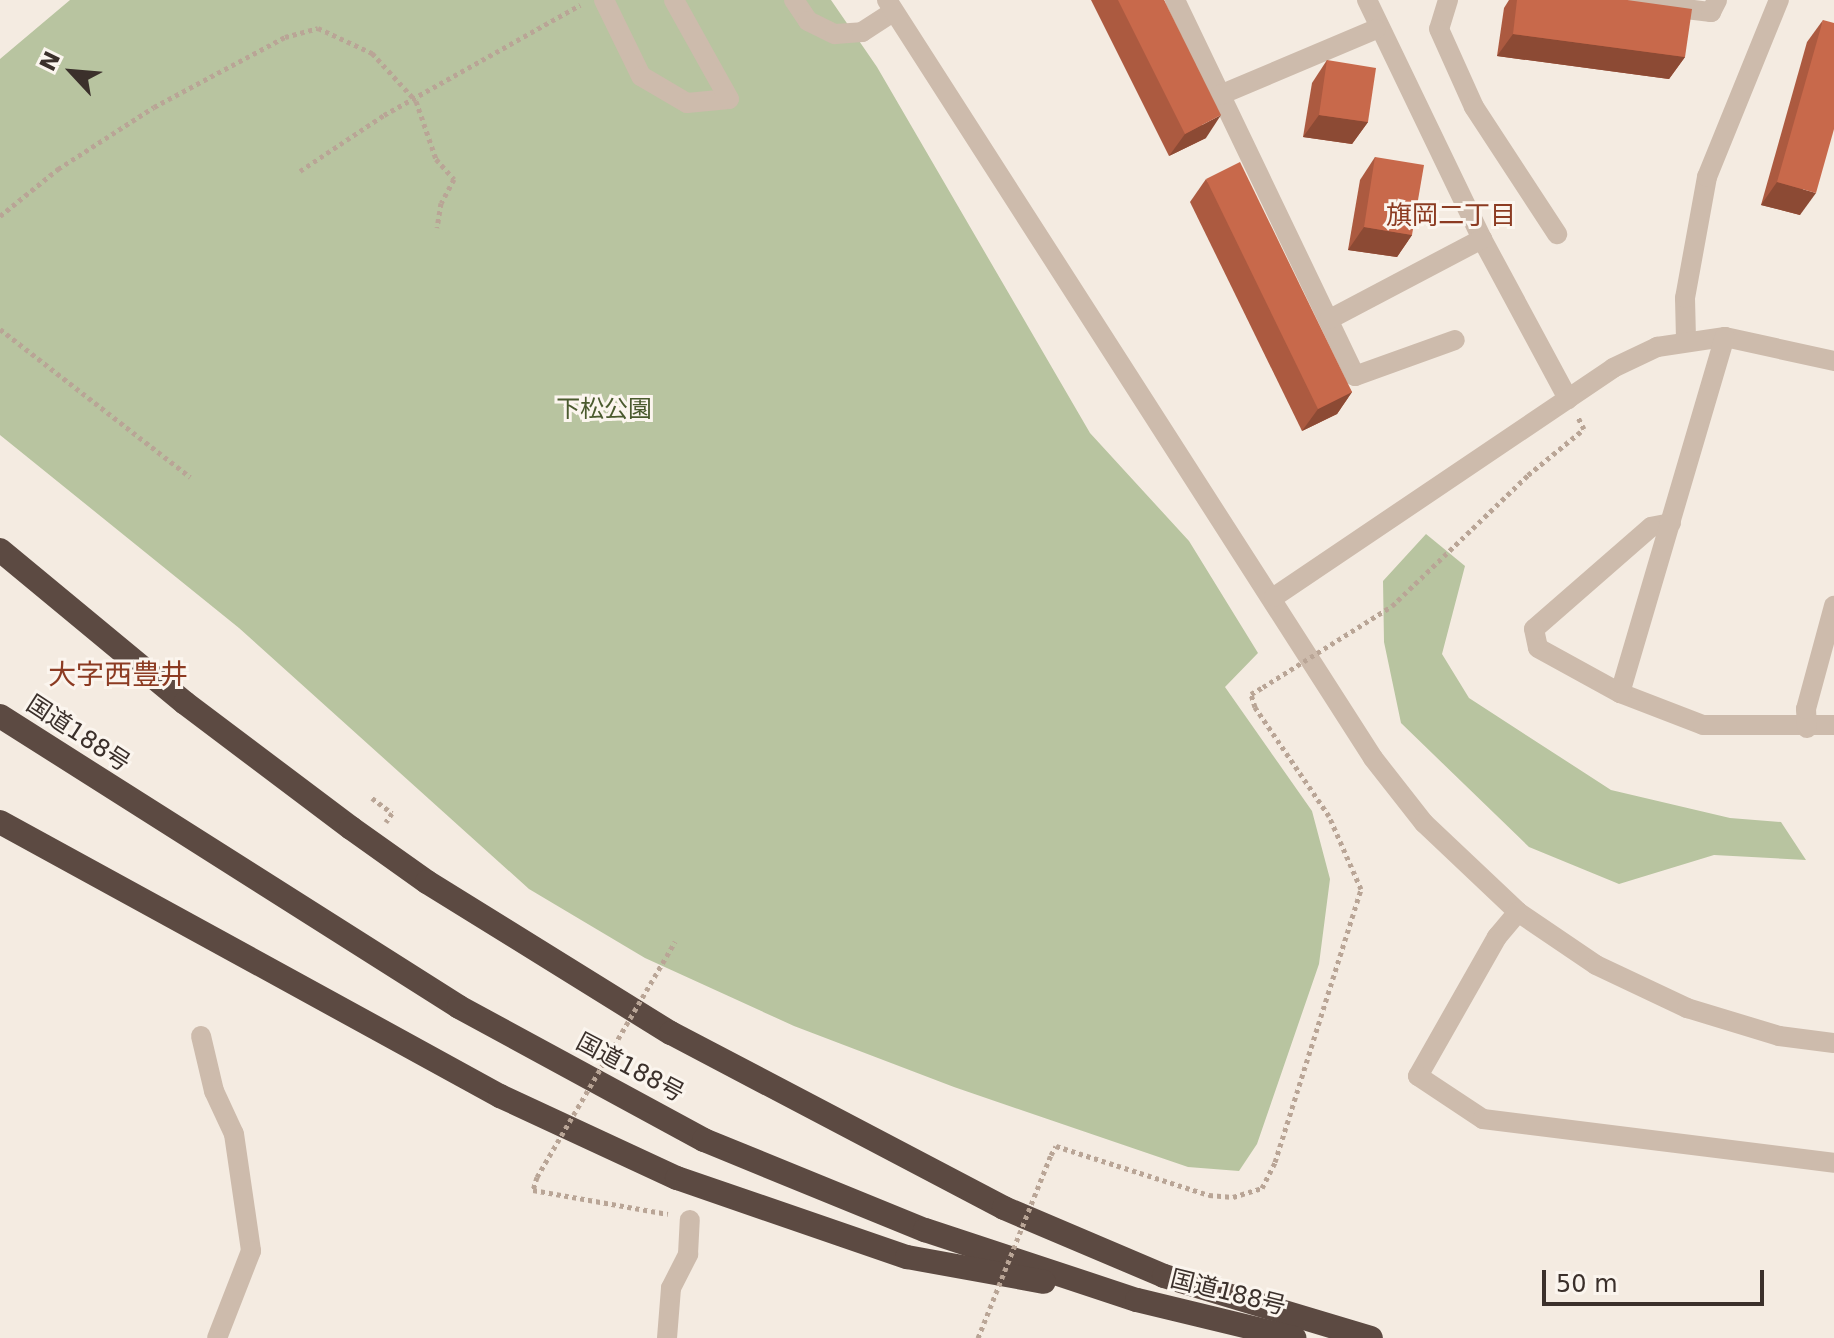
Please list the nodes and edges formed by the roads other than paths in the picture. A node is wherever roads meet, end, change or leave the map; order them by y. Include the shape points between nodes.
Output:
1 (604, 0) edge
2 (674, 0) edge
3 (794, 0) edge
4 (1175, 0) edge
5 (1367, 0) edge
6 (1448, 0) edge
7 (1610, 0) edge
8 (1717, 0) edge
9 (1779, 0) edge
10 (890, 6) edge
11 (1376, 29) junction
12 (1220, 95) junction
13 (1557, 234) dead end
14 (1482, 239) junction
15 (1330, 319) junction
16 (1725, 337) junction
17 (1686, 339) junction
18 (1455, 340) dead end
19 (1834, 361) edge
20 (1568, 399) junction
21 (1671, 523) junction
22 (0, 550) edge
23 (1274, 597) junction
24 (1834, 606) edge
25 (1620, 693) junction
26 (0, 716) edge
27 (1834, 725) edge
28 (1807, 728) junction
29 (0, 822) edge
30 (1518, 912) junction
31 (201, 1036) dead end
32 (1834, 1043) edge
33 (1834, 1163) edge
34 (690, 1220) road end
35 (1137, 1300) junction
36 (217, 1338) edge
37 (667, 1338) edge
38 (1294, 1338) edge
39 (1371, 1338) edge

1 - 2 street via 641,76 687,103 729,99
3 - 10 street via 808,21 835,34 862,32
4 - 12 street
5 - 11 street
6 - 13 street via 1439,29 1474,107
7 - 8 street via 1711,12
9 - 17 street via 1707,177 1685,298
10 - 23 street
11 - 12 street
11 - 14 street
12 - 15 street
14 - 15 street
14 - 20 street
15 - 18 street via 1355,376
16 - 17 street
16 - 19 street
16 - 21 street
17 - 20 street via 1613,368
20 - 23 street
21 - 25 street
21 - 25 street via 1651,527 1534,629 1538,648
22 - 39 highway via 185,703 351,828 427,882 671,1033 1004,1208 1164,1276
23 - 30 street via 1381,769 1424,823
24 - 28 street via 1806,709
25 - 28 street via 1703,725
26 - 35 highway, 国道188号 via 459,1007 704,1140 925,1230
27 - 28 street
29 - 35 highway via 500,1096 677,1178 907,1257
30 - 32 street via 1596,965 1687,1008 1779,1036
30 - 33 street via 1497,937 1418,1076 1483,1119
31 - 36 street via 214,1091 234,1134 251,1251
34 - 37 street via 688,1254 671,1288
35 - 38 highway, 国道188号

